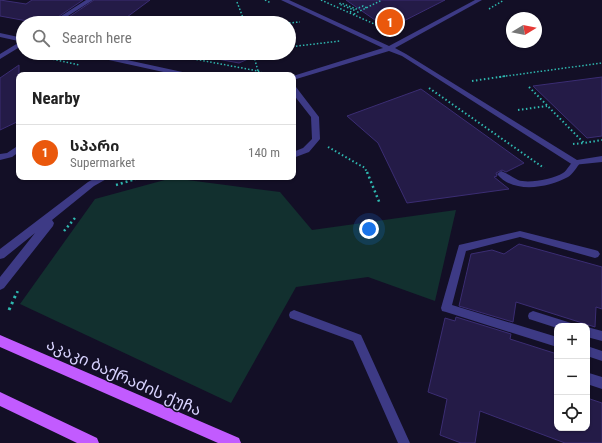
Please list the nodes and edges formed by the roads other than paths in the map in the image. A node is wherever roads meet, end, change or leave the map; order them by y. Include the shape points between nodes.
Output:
1 (90, 0) edge
2 (284, 0) edge
3 (478, 0) edge
4 (64, 16) edge
5 (0, 35) edge
6 (16, 39) edge
7 (16, 46) edge
8 (390, 48) junction
9 (0, 57) edge
10 (118, 60) edge
11 (173, 72) edge
12 (296, 77) edge
13 (296, 93) edge
14 (16, 151) edge
15 (296, 154) edge
16 (0, 157) edge
17 (602, 159) edge
18 (576, 163) junction
19 (501, 174) dead end
20 (99, 180) edge
21 (60, 210) junction
22 (595, 254) dead end
23 (0, 255) edge
24 (0, 285) edge
25 (294, 315) dead end
26 (533, 316) dead end
27 (558, 323) edge
28 (590, 333) edge
29 (602, 336) edge
30 (0, 341) edge
31 (554, 341) edge
32 (590, 352) edge
33 (602, 356) edge
34 (590, 380) edge
35 (602, 383) edge
36 (0, 399) edge
37 (92, 443) edge
38 (234, 443) edge
39 (404, 443) edge

1 - 4 street
2 - 8 street
3 - 8 street
5 - 6 street
7 - 9 lane
8 - 12 street
8 - 18 street
10 - 11 street
13 - 15 street via 315,117 316,139 306,150
14 - 16 lane
17 - 18 street
18 - 19 lane via 566,175 539,184 515,182
20 - 21 street
21 - 23 street
21 - 24 street
22 - 31 lane via 520,234 462,248 446,308
25 - 39 lane via 357,338
26 - 27 lane
28 - 29 lane
30 - 38 main road, აკაკი ბაქრაძის ქუჩა
32 - 33 lane
34 - 35 lane
36 - 37 main road

